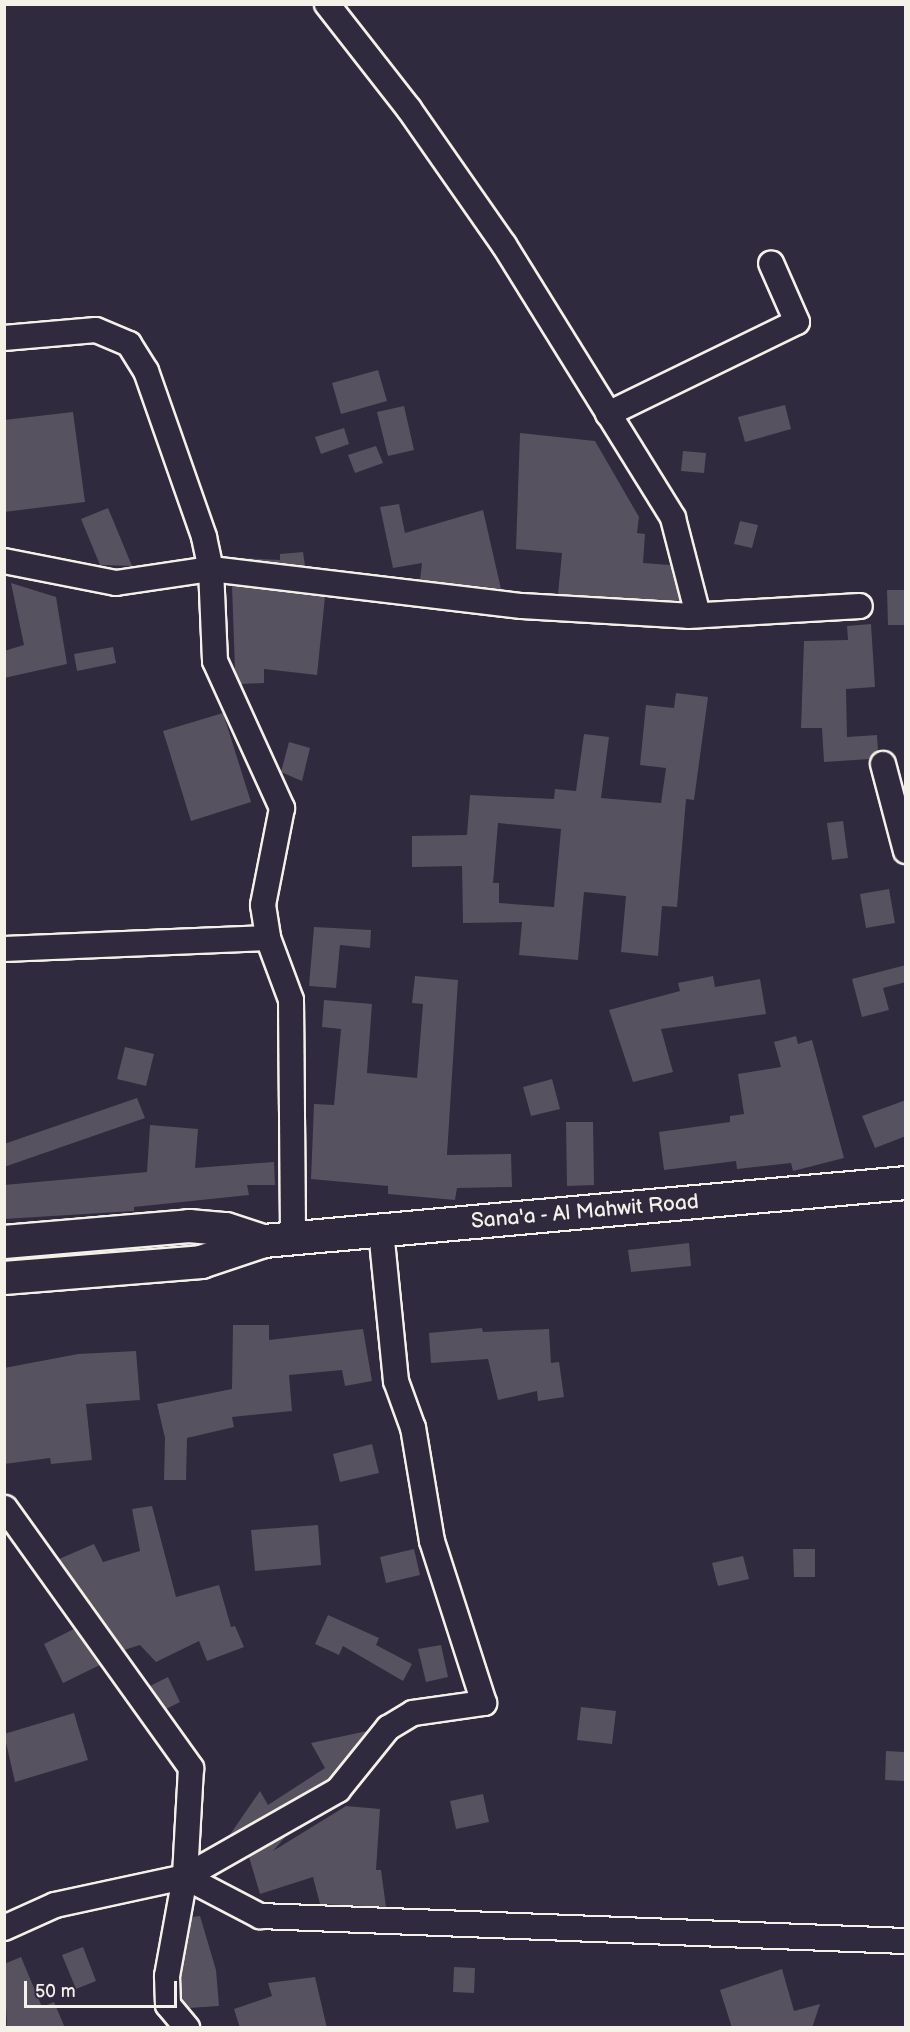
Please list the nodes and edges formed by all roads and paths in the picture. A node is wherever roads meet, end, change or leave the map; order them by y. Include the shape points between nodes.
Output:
1 (327, 4) edge
2 (771, 263) dead end
3 (4, 338) edge
4 (608, 414) junction
5 (4, 561) edge
6 (211, 568) junction
7 (860, 606) dead end
8 (698, 615) junction
9 (883, 764) dead end
10 (906, 851) edge
11 (268, 938) junction
12 (4, 949) edge
13 (906, 1183) edge
14 (381, 1231) junction
15 (278, 1240) junction
16 (4, 1242) edge
17 (4, 1278) edge
18 (5, 1508) edge
19 (185, 1877) junction
20 (4, 1928) edge
21 (906, 1941) edge
22 (187, 2028) edge

1 - 4 street via 409,109 504,245
2 - 4 street via 797,322
3 - 6 street via 96,330 121,338 136,352 204,537
4 - 8 street via 672,518
5 - 6 street via 116,583
6 - 8 street via 522,606
6 - 11 street via 214,661 282,808 265,889
7 - 8 street
9 - 10 street
11 - 12 street
11 - 15 street via 291,1000
13 - 14 main road, Sana'a - Al Mahwit Road
14 - 15 main road, Sana'a - Al Mahwit Road
14 - 19 street via 396,1381 413,1428 432,1541 484,1703 413,1713 388,1728 338,1790
15 - 16 main road, Sana'a - Al Mahwit Road via 189,1226
15 - 17 main road, Sana'a - Al Mahwit Road via 201,1262
18 - 19 street via 191,1768
19 - 20 street via 55,1905
19 - 21 street via 260,1916
19 - 22 street via 167,1976 168,2005

